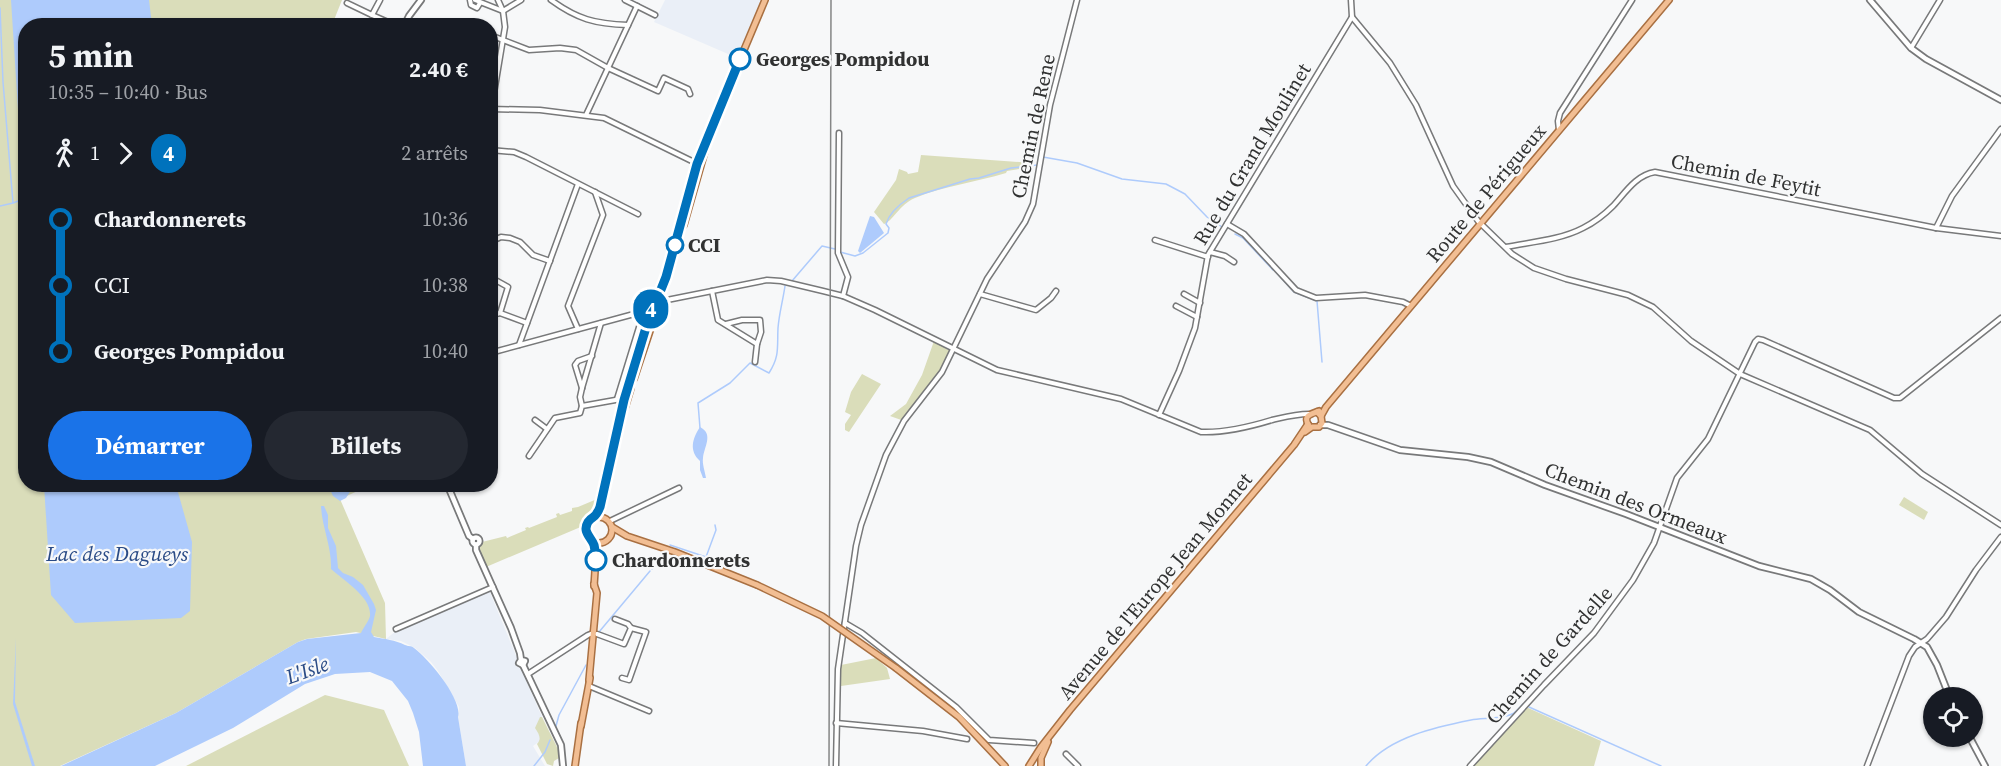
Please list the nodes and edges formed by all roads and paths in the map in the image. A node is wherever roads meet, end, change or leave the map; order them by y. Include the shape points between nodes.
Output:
1 (380, 0) edge
2 (421, 0) edge
3 (498, 0) edge
4 (521, 0) edge
5 (550, 0) edge
6 (625, 0) edge
7 (764, 0) edge
8 (1077, 0) edge
9 (1351, 0) edge
10 (1632, 0) edge
11 (1669, 0) edge
12 (1870, 0) edge
13 (1940, 0) edge
14 (475, 1) edge
15 (347, 3) dead end
16 (637, 6) junction
17 (503, 11) junction
18 (372, 15) junction
19 (655, 15) dead end
20 (1352, 17) junction
21 (380, 18) edge
22 (408, 18) edge
23 (628, 25) junction
24 (498, 37) edge
25 (504, 39) junction
26 (1911, 48) junction
27 (608, 68) junction
28 (498, 74) edge
29 (690, 94) dead end
30 (2001, 100) edge
31 (498, 109) edge
32 (586, 115) junction
33 (2001, 129) edge
34 (1558, 130) junction
35 (839, 133) dead end
36 (498, 151) edge
37 (699, 165) junction
38 (578, 184) junction
39 (595, 192) junction
40 (638, 214) dead end
41 (1480, 223) junction
42 (1227, 224) junction
43 (1936, 228) junction
44 (2001, 236) edge
45 (498, 238) edge
46 (1155, 240) dead end
47 (1505, 247) junction
48 (1209, 255) junction
49 (550, 261) junction
50 (1234, 262) dead end
51 (498, 281) edge
52 (712, 291) junction
53 (1056, 291) dead end
54 (980, 294) junction
55 (1184, 294) dead end
56 (843, 297) junction
57 (661, 298) junction
58 (1200, 303) junction
59 (1176, 306) dead end
60 (1411, 306) junction
61 (650, 312) junction
62 (500, 314) joint
63 (1197, 316) junction
64 (2001, 318) edge
65 (602, 322) junction
66 (527, 323) junction
67 (726, 324) junction
68 (578, 329) junction
69 (757, 344) junction
70 (519, 345) junction
71 (953, 348) junction
72 (498, 351) edge
73 (592, 356) junction
74 (755, 362) dead end
75 (1740, 374) junction
76 (582, 388) junction
77 (582, 406) junction
78 (1159, 415) junction
79 (1320, 418) junction
80 (535, 420) dead end
81 (1309, 421) junction
82 (547, 429) junction
83 (529, 456) dead end
84 (680, 488) dead end
85 (450, 492) edge
86 (603, 496) junction
87 (596, 517) junction
88 (609, 522) junction
89 (2001, 525) edge
90 (1660, 528) junction
91 (2001, 537) edge
92 (609, 538) junction
93 (592, 541) junction
94 (602, 543) junction
95 (656, 545) junction
96 (596, 555) junction
97 (493, 587) junction
98 (615, 619) dead end
99 (845, 623) junction
100 (631, 628) junction
101 (396, 629) dead end
102 (595, 633) junction
103 (1921, 643) junction
104 (528, 674) junction
105 (622, 678) dead end
106 (589, 683) junction
107 (1946, 687) edge
108 (649, 711) dead end
109 (836, 723) junction
110 (1050, 735) junction
111 (967, 740) dead end
112 (1034, 743) dead end
113 (1975, 747) edge
114 (1066, 754) dead end
115 (1032, 764) edge
116 (568, 765) edge
117 (836, 766) edge
118 (1005, 766) edge
119 (1041, 766) edge
120 (1078, 766) edge
121 (1470, 766) edge
122 (1867, 766) edge
123 (1985, 766) edge

1 - 18 street
2 - 22 street
3 - 17 street
4 - 17 street
5 - 23 street via 591,22
6 - 16 street
7 - 37 main road
8 - 54 street, Chemin de Rene via 1050,105 1033,204
9 - 20 street
10 - 34 street via 1560,113
11 - 34 main road, Route de Périgueux
12 - 26 street
13 - 26 street
14 - 17 street
15 - 18 street
16 - 19 street
16 - 23 street
17 - 25 street
18 - 21 street
20 - 41 street via 1390,63 1416,105 1453,186
20 - 42 street, Rue du Grand Moulinet
23 - 27 street
24 - 25 street
25 - 27 street via 529,50 576,50
25 - 28 street
26 - 30 street
27 - 29 street via 658,91 664,78 688,89
27 - 32 street
31 - 32 street
32 - 37 street via 604,118
33 - 43 street via 1952,196
34 - 41 main road, Route de Périgueux
35 - 56 street via 838,253 848,277
36 - 38 street via 526,157
37 - 57 main road
38 - 39 street
38 - 49 street
39 - 40 street
39 - 68 street via 603,215 568,306
41 - 47 street
41 - 60 main road, Route de Périgueux
42 - 48 street, Rue du Grand Moulinet
42 - 60 street via 1244,234 1296,290 1316,298 1365,296
43 - 44 street, Chemin de Feytit
43 - 47 street, Chemin de Feytit via 1655,172 1631,185 1603,215 1584,228
45 - 49 street via 520,242 533,255
46 - 48 street
47 - 75 street via 1534,268 1628,295 1653,307 1691,341
48 - 50 street via 1225,256
48 - 58 street, Rue du Grand Moulinet
49 - 66 street
51 - 62 street via 508,287
52 - 56 street via 781,281
52 - 57 street
52 - 67 street via 718,320
53 - 54 street via 1036,310
54 - 71 street, Chemin de Rene
55 - 58 street
56 - 71 street
57 - 61 main road
58 - 63 street, Rue du Grand Moulinet
59 - 63 street
60 - 79 main road, Route de Périgueux
61 - 65 street
61 - 77 street via 619,399
61 - 86 main road via 652,325 619,423
62 - 66 street
63 - 78 street, Rue du Grand Moulinet
64 - 75 street, Chemin de Gardelle via 1900,398 1758,339
65 - 68 street
65 - 73 street
66 - 70 street
67 - 69 street
67 - 69 street via 760,320
68 - 70 street
69 - 74 street
70 - 72 street
71 - 78 street via 997,370 1121,399
71 - 99 street, Chemin de Rene via 942,372 904,421 886,455 861,525
73 - 76 street
73 - 76 street via 575,365
75 - 89 street via 1870,429 1922,474
75 - 90 street, Chemin de Gardelle via 1708,439 1677,478
76 - 77 street
77 - 82 street via 580,413 555,418
78 - 81 street via 1200,432 1215,433 1292,414 1301,414
79 - 81 main road
79 - 81 main road
79 - 90 street, Chemin des Ormeaux via 1328,425 1400,450 1491,462
80 - 82 street
81 - 110 main road, Avenue de l'Europe Jean Monnet via 1303,434
82 - 83 street
84 - 88 street
85 - 97 street via 469,536 480,540 476,550
86 - 87 main road
86 - 88 main road via 603,511
87 - 88 main road
87 - 93 main road via 586,526
88 - 92 main road
88 - 95 main road via 627,536
90 - 103 street, Chemin des Ormeaux via 1760,566 1811,579 1859,612
90 - 121 street, Chemin de Gardelle via 1640,569 1605,621
91 - 103 street via 1946,618
92 - 94 main road
92 - 95 main road via 624,537
93 - 94 main road
93 - 96 main road
94 - 96 main road
95 - 118 main road, bridge via 757,585 848,632 959,717
96 - 102 main road
97 - 101 street
97 - 104 street
98 - 100 street
99 - 109 street, Chemin de Rene
99 - 112 street via 956,707 989,740
100 - 102 street via 624,644
100 - 105 street via 646,632 628,680
102 - 104 street
102 - 106 main road
103 - 107 street via 1927,647
103 - 122 street via 1915,646 1904,667
104 - 116 street
106 - 108 street
106 - 116 main road via 578,748
109 - 111 street
109 - 117 street, Chemin de Rene
110 - 115 main road, Avenue de l'Europe Jean Monnet
110 - 119 main road
113 - 123 street
114 - 120 street

